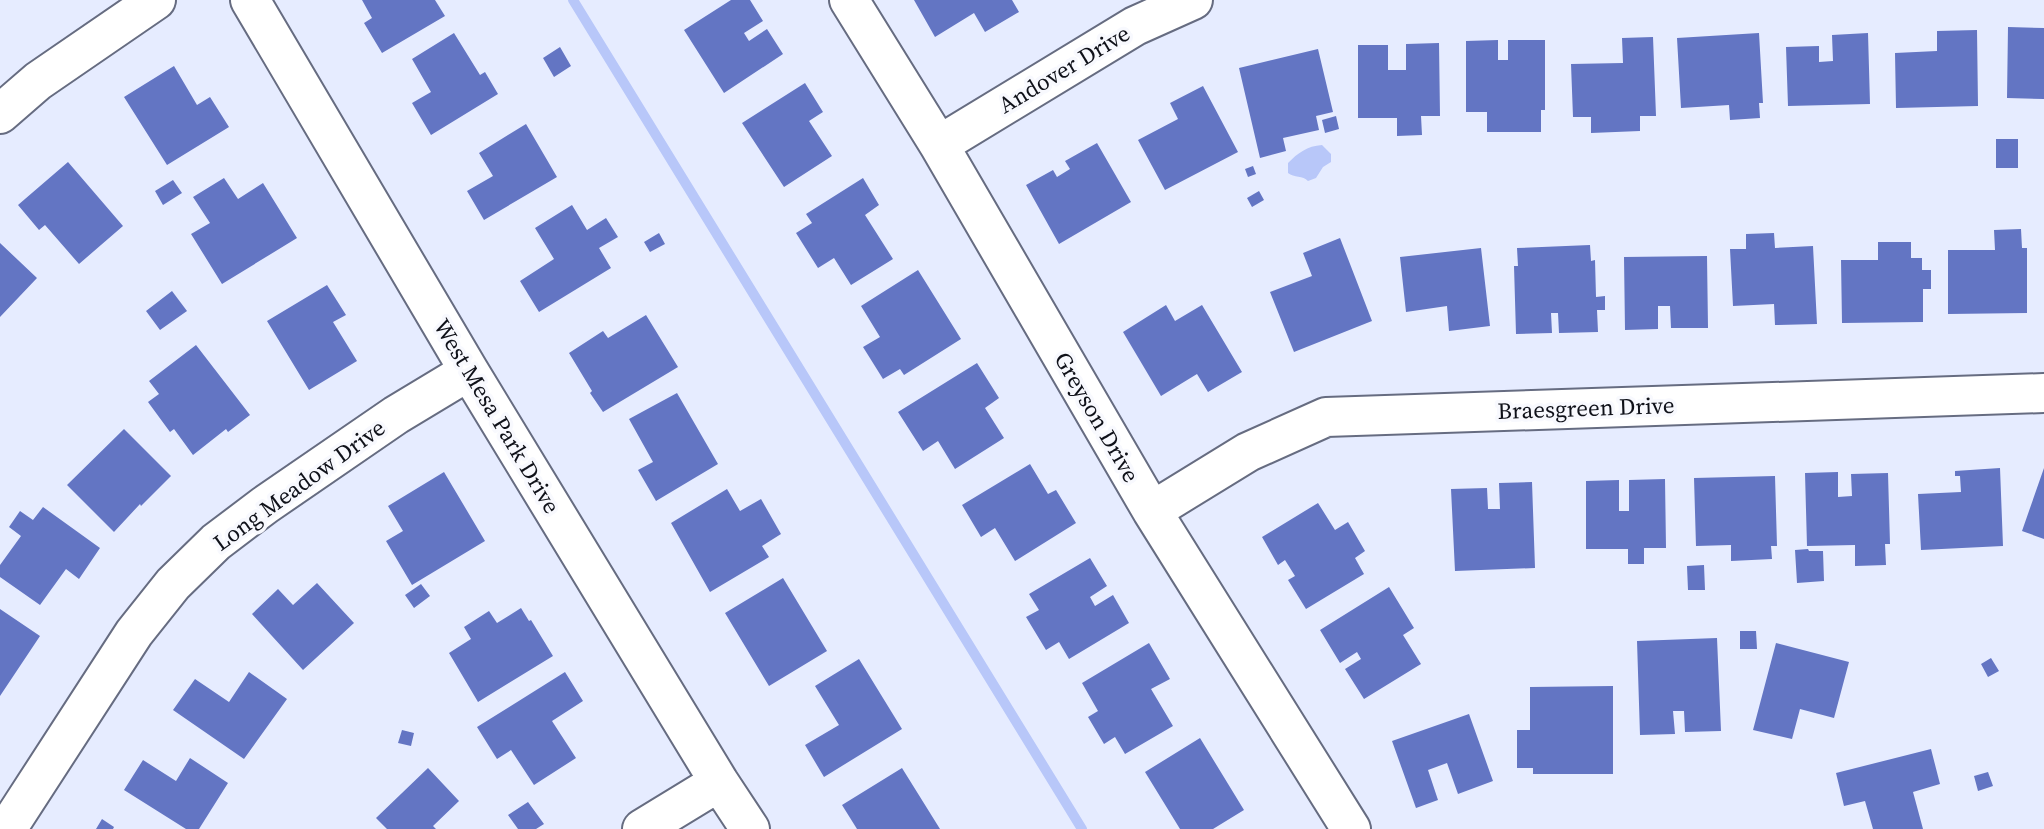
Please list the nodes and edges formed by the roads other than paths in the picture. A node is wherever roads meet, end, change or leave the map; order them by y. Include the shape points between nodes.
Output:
1 (156, 0) edge
2 (250, 0) edge
3 (849, 0) edge
4 (1193, 0) edge
5 (0, 114) edge
6 (939, 145) junction
7 (469, 372) junction
8 (2044, 393) edge
9 (1152, 511) junction
10 (719, 782) junction
11 (7, 829) edge
12 (642, 829) edge
13 (750, 829) edge
14 (1351, 829) edge

1 - 5 street via 38,81
2 - 7 street, West Mesa Park Drive
3 - 6 street, Greyson Drive
4 - 6 street, Andover Drive via 1135,26
6 - 9 street, Greyson Drive
7 - 10 street, West Mesa Park Drive
7 - 11 street, Long Meadow Drive via 396,415 265,505 216,542 173,584 134,633
8 - 9 street, Braesgreen Drive via 1326,417 1248,452
9 - 14 street, Greyson Drive
10 - 12 street
10 - 13 street, West Mesa Park Drive

